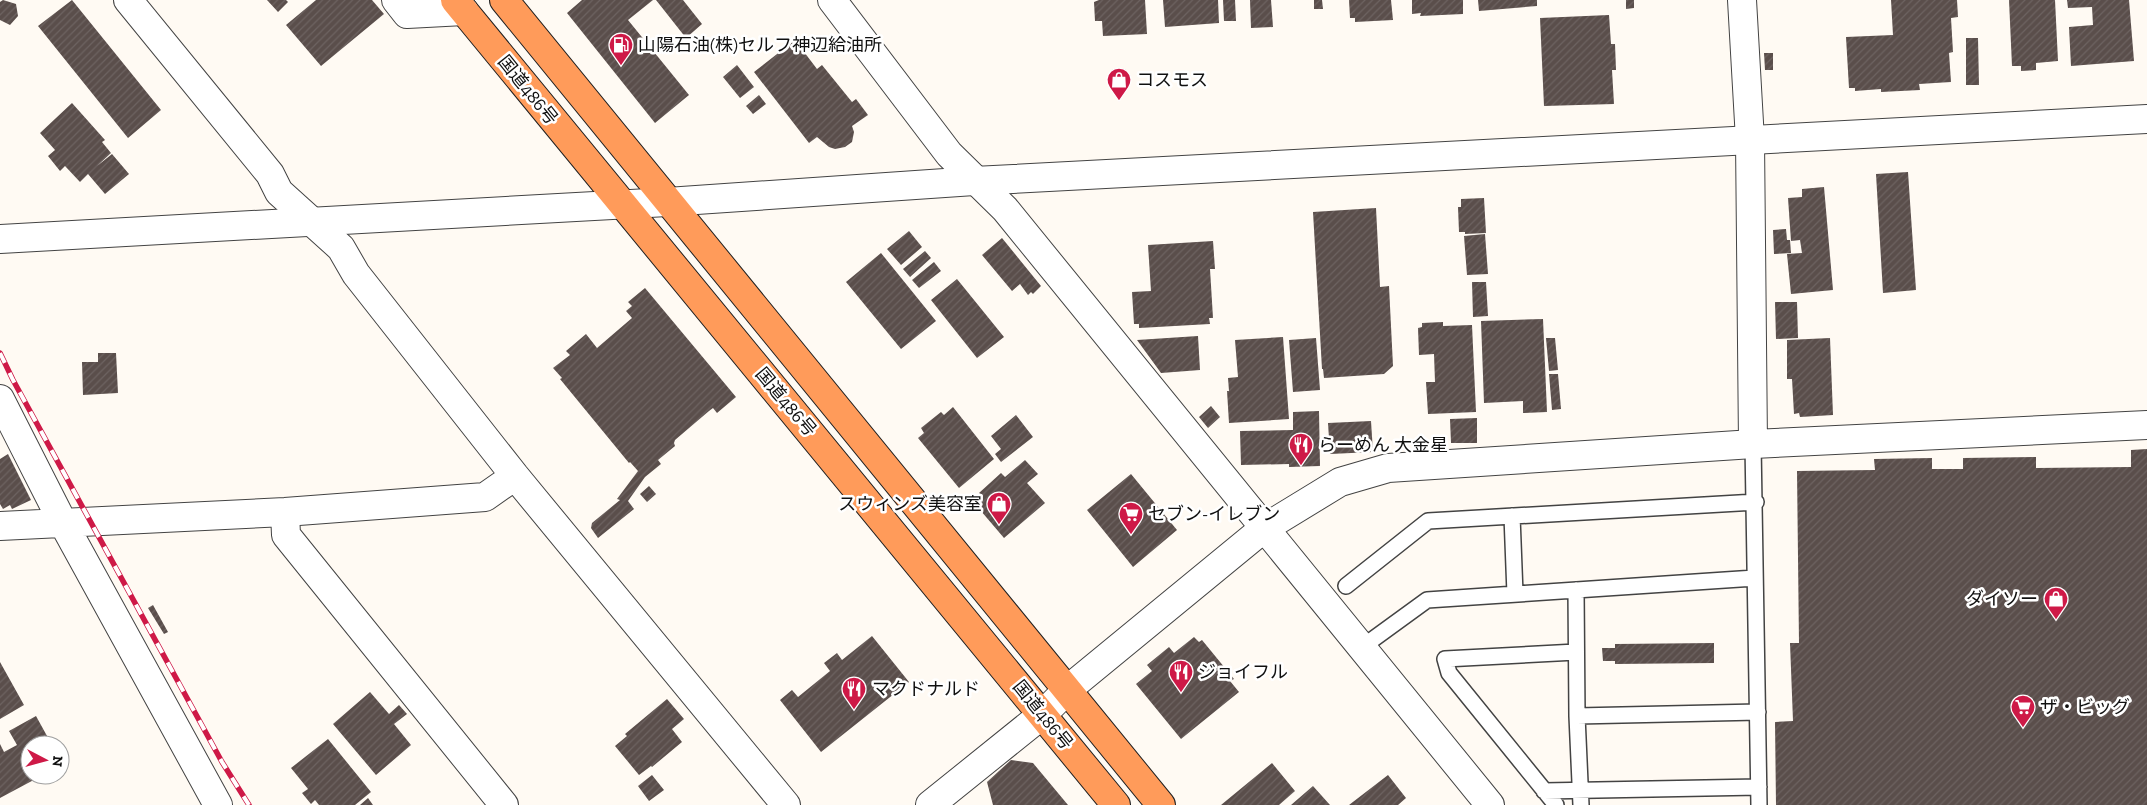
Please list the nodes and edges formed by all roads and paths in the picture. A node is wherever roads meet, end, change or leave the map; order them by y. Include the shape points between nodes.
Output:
1 (128, 0) edge
2 (396, 0) edge
3 (504, 0) edge
4 (832, 0) edge
5 (1742, 0) edge
6 (459, 6) edge
7 (2147, 119) edge
8 (1750, 140) junction
9 (974, 181) junction
10 (667, 202) junction
11 (623, 205) junction
12 (310, 220) junction
13 (0, 239) edge
14 (0, 399) edge
15 (2147, 425) edge
16 (1753, 444) junction
17 (515, 476) junction
18 (1756, 502) junction
19 (285, 512) junction
20 (1512, 516) junction
21 (62, 522) junction
22 (0, 526) edge
23 (1263, 529) junction
24 (1755, 578) junction
25 (1346, 586) dead end
26 (1576, 590) junction
27 (1515, 594) junction
28 (1361, 648) junction
29 (1576, 652) junction
30 (1067, 690) junction
31 (1758, 712) junction
32 (1043, 714) junction
33 (1577, 716) junction
34 (1758, 787) junction
35 (1544, 791) junction
36 (1580, 798) edge
37 (218, 805) edge
38 (504, 805) edge
39 (786, 805) edge
40 (930, 805) edge
41 (1116, 805) edge
42 (1161, 805) edge
43 (1490, 805) edge
44 (1556, 805) edge
45 (1759, 805) edge

1 - 12 street via 270,174 279,192
2 - 6 street via 408,14
3 - 10 highway, 国道486号
4 - 9 street via 949,154
5 - 8 street
6 - 11 highway, 国道486号
7 - 8 street
8 - 9 street
8 - 16 street
9 - 10 street
9 - 23 street via 1005,209
10 - 11 street
10 - 30 highway, 国道486号
11 - 12 street
11 - 32 highway, 国道486号
12 - 13 street
12 - 17 street via 341,248 356,274
14 - 21 street
15 - 16 street
16 - 18 lane
16 - 23 street via 1388,468 1340,482
17 - 19 street via 485,497
17 - 39 street
18 - 20 lane
18 - 24 lane
19 - 21 street
19 - 38 street via 286,535
20 - 25 lane via 1428,521
20 - 27 lane
21 - 22 street
21 - 37 street
23 - 28 street
23 - 30 street
24 - 26 lane
24 - 31 lane
26 - 27 lane
26 - 29 lane
27 - 28 lane via 1427,600
28 - 43 street
29 - 33 lane
29 - 35 lane via 1445,659 1448,673
30 - 32 street
30 - 42 highway, 国道486号
31 - 33 lane
31 - 34 lane
32 - 40 street
32 - 41 highway, 国道486号
33 - 36 lane
34 - 36 lane
34 - 45 lane
35 - 36 lane
35 - 44 lane

